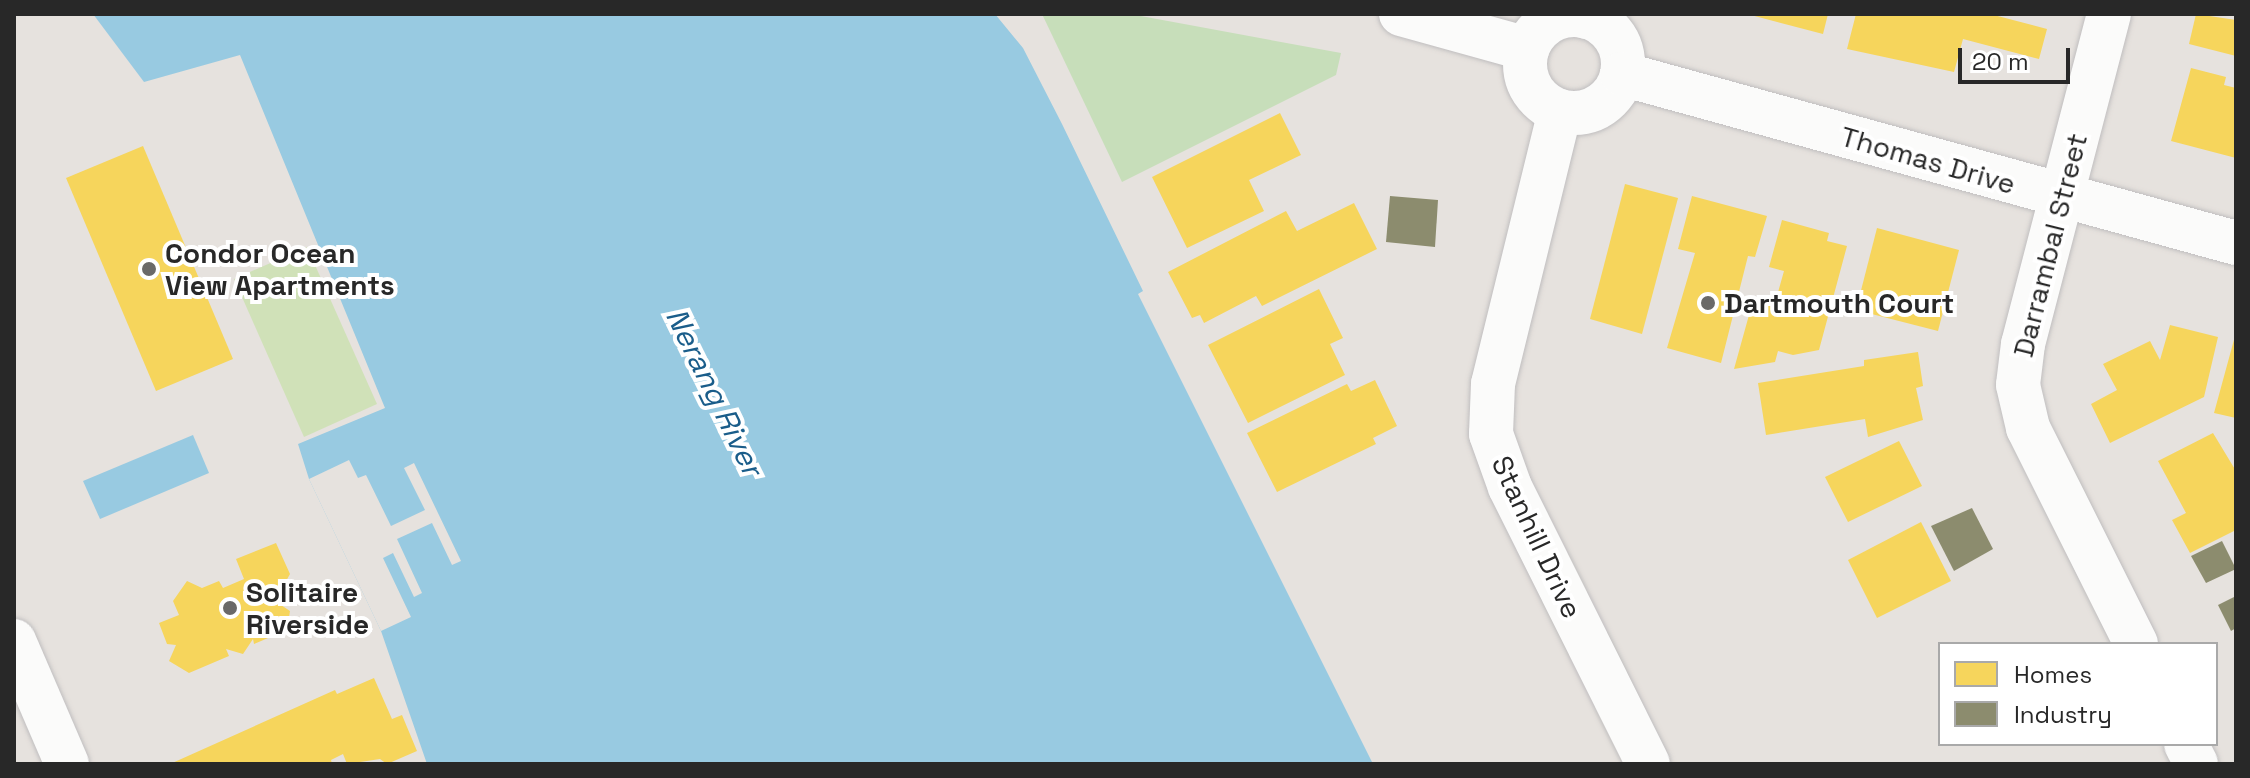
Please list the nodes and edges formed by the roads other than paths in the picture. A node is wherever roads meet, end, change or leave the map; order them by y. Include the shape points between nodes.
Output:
1 (1401, 14) edge
2 (2109, 14) edge
3 (1586, 15) edge
4 (1527, 49) junction
5 (1622, 74) junction
6 (1560, 111) junction
7 (2060, 198) junction
8 (2236, 243) edge
9 (14, 641) edge
10 (2135, 642) edge
11 (2187, 746) edge
12 (67, 764) edge
13 (1648, 764) edge
14 (2196, 764) edge

1 - 4 street
2 - 7 street, Darrambal Street
3 - 4 street via 1544,25
3 - 5 street via 1611,32 1623,59
4 - 6 street via 1527,79 1546,105
5 - 6 street via 1606,101 1576,113
5 - 7 street, Thomas Drive
6 - 13 street, Stanhill Drive via 1496,372 1491,434 1510,487
7 - 8 street, Thomas Drive
7 - 10 street, Darrambal Street via 2023,344 2019,399
9 - 12 street
11 - 14 street

